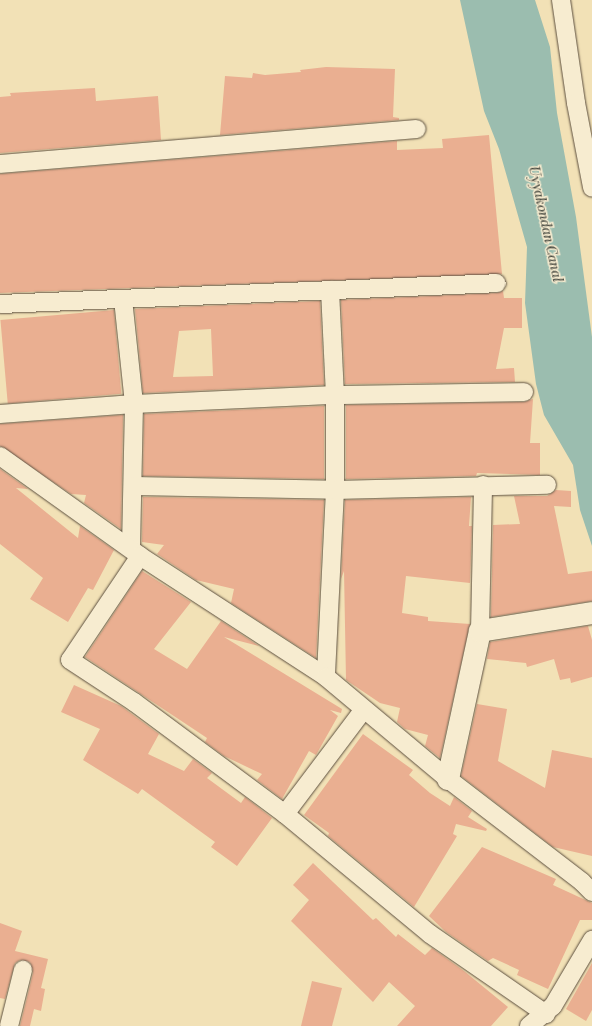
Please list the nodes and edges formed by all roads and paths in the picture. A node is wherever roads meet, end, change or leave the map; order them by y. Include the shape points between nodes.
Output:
1 (561, 0) edge
2 (417, 129) dead end
3 (0, 164) edge
4 (592, 188) edge
5 (496, 283) dead end
6 (330, 290) junction
7 (123, 299) junction
8 (0, 304) edge
9 (524, 392) dead end
10 (335, 395) junction
11 (134, 404) junction
12 (0, 414) edge
13 (0, 456) edge
14 (483, 485) junction
15 (547, 485) dead end
16 (134, 486) junction
17 (335, 490) junction
18 (136, 552) junction
19 (592, 613) edge
20 (480, 632) junction
21 (326, 677) junction
22 (364, 709) junction
23 (448, 779) junction
24 (285, 814) junction
25 (592, 892) edge
26 (592, 940) edge
27 (23, 970) dead end
28 (546, 1014) junction
29 (8, 1026) edge
30 (529, 1026) edge

1 - 4 street
2 - 3 street
5 - 6 street
6 - 7 street
6 - 10 street
7 - 8 street
7 - 11 street
9 - 10 street
10 - 11 street
10 - 17 street
11 - 12 street
11 - 16 street
13 - 18 street
14 - 15 street
14 - 17 street
14 - 20 street
16 - 17 street
16 - 18 street
17 - 21 street
18 - 21 street
18 - 24 street via 70,660 134,702
19 - 20 street
20 - 23 street
21 - 22 street
22 - 23 street
22 - 24 street
23 - 25 street
24 - 28 street via 430,934
26 - 28 street
27 - 29 street
28 - 30 street

